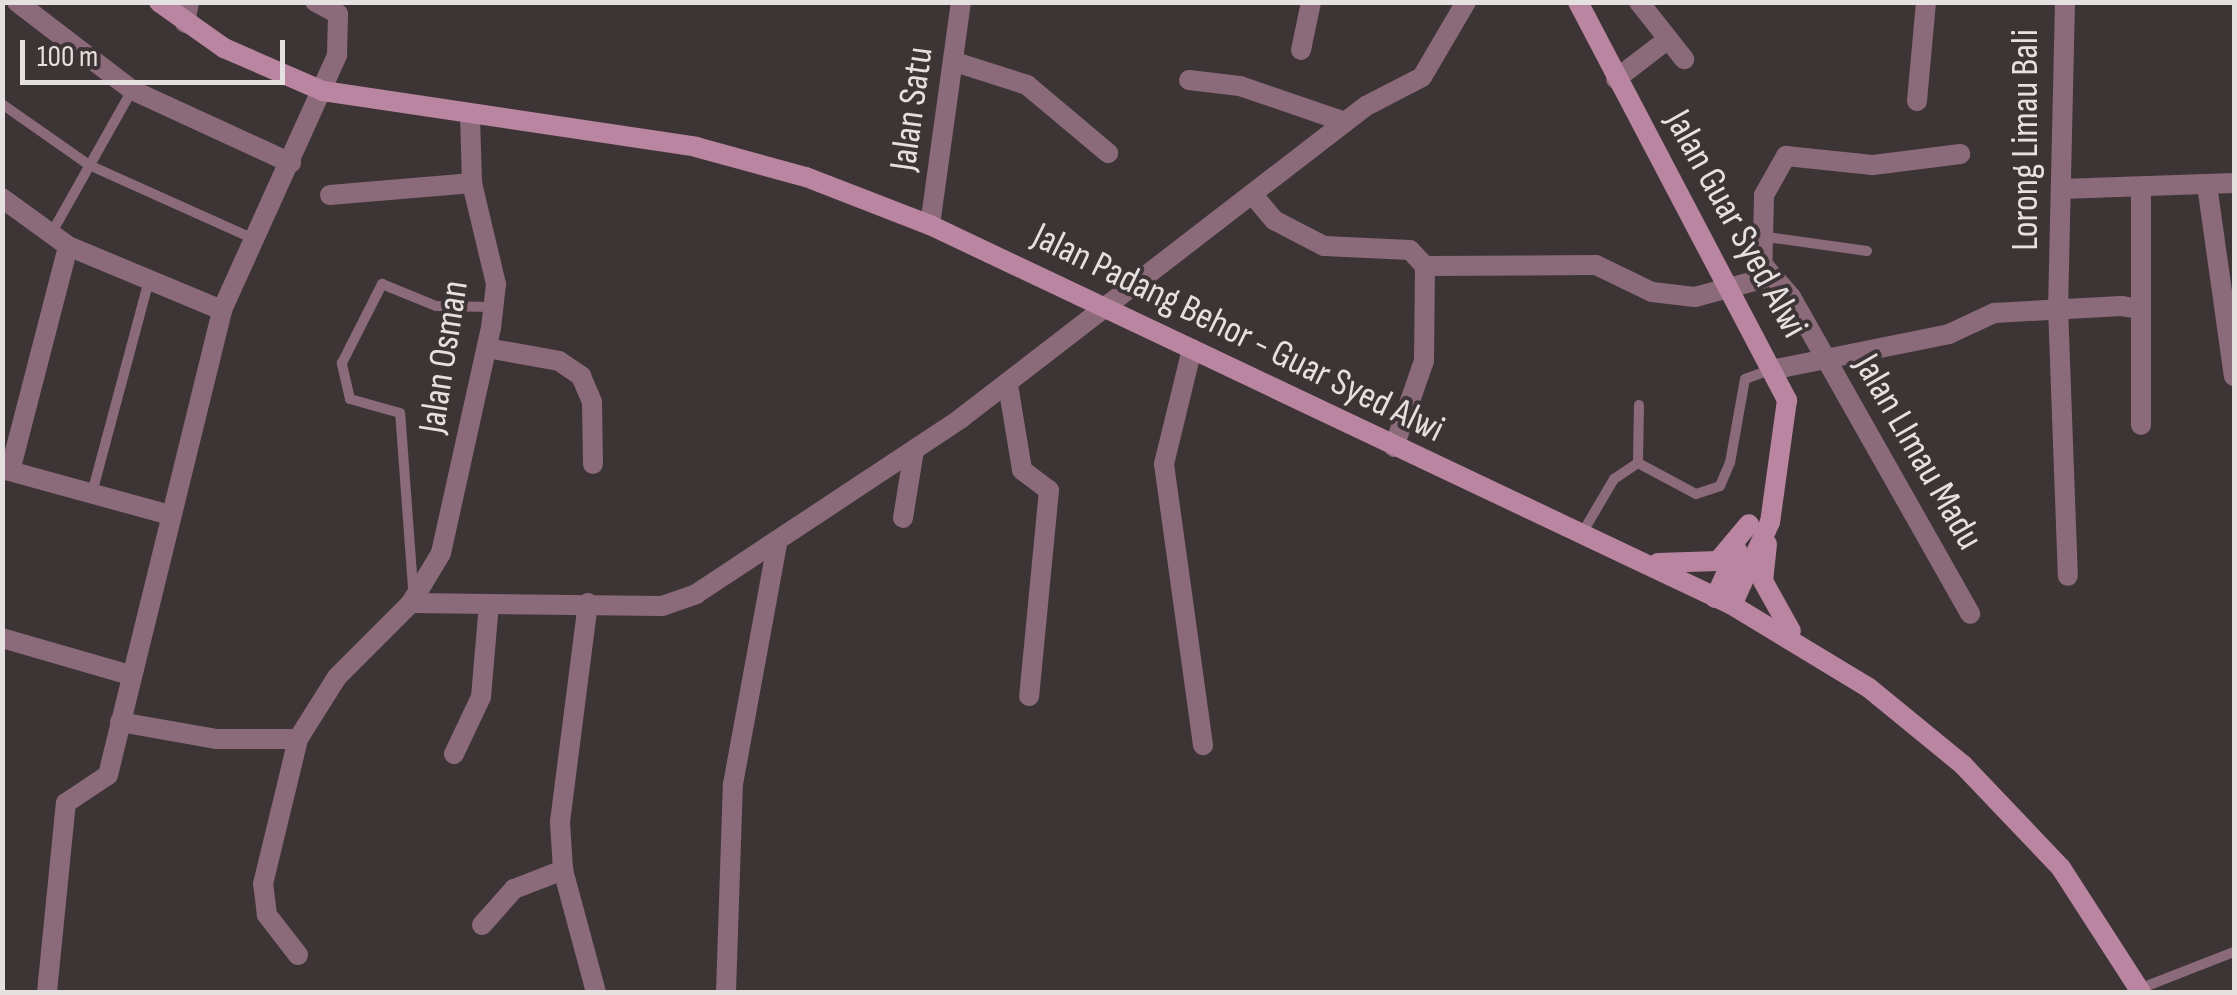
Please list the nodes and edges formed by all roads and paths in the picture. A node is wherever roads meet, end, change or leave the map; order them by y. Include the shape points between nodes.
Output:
1 (17, 2) edge
2 (159, 2) edge
3 (315, 2) edge
4 (961, 2) edge
5 (1311, 2) edge
6 (1466, 2) edge
7 (1578, 2) edge
8 (1639, 2) edge
9 (1926, 2) edge
10 (2065, 2) edge
11 (187, 13) edge
12 (1663, 43) junction
13 (1302, 50) dead end
14 (1684, 59) dead end
15 (955, 62) junction
16 (1189, 80) dead end
17 (1616, 80) junction
18 (132, 90) junction
19 (323, 91) junction
20 (1917, 101) dead end
21 (2, 104) edge
22 (470, 114) junction
23 (1345, 122) junction
24 (1108, 153) dead end
25 (1960, 154) dead end
26 (291, 164) junction
27 (89, 166) junction
28 (472, 182) junction
29 (2234, 183) edge
30 (2207, 185) junction
31 (2061, 189) junction
32 (2141, 192) junction
33 (330, 195) dead end
34 (1253, 195) junction
35 (2, 198) edge
36 (930, 225) junction
37 (1767, 237) junction
38 (59, 240) junction
39 (256, 240) junction
40 (1867, 251) dead end
41 (1425, 266) junction
42 (1764, 266) junction
43 (150, 276) junction
44 (1737, 290) junction
45 (493, 307) junction
46 (2058, 307) junction
47 (2141, 309) junction
48 (222, 310) junction
49 (1111, 310) junction
50 (487, 348) junction
51 (1192, 349) junction
52 (1822, 354) junction
53 (1776, 368) junction
54 (2234, 376) edge
55 (1008, 385) junction
56 (1638, 405) dead end
57 (2141, 425) dead end
58 (1394, 448) junction
59 (914, 450) junction
60 (1638, 463) junction
61 (593, 464) dead end
62 (6, 470) edge
63 (92, 494) junction
64 (166, 514) junction
65 (903, 518) dead end
66 (1759, 523) junction
67 (1581, 536) junction
68 (777, 545) junction
69 (1636, 559) junction
70 (2068, 576) dead end
71 (1723, 601) junction
72 (411, 603) junction
73 (588, 603) junction
74 (489, 604) junction
75 (1970, 614) dead end
76 (2, 638) edge
77 (1804, 646) junction
78 (127, 674) junction
79 (1029, 696) dead end
80 (120, 722) junction
81 (298, 739) junction
82 (1203, 745) dead end
83 (454, 754) dead end
84 (562, 870) junction
85 (482, 925) dead end
86 (2234, 952) edge
87 (298, 955) dead end
88 (2140, 991) edge
89 (47, 992) edge
90 (596, 992) edge
91 (726, 992) edge

1 - 18 street
2 - 11 main road, Jalan Padang Behor - Guar Syed Alwi
3 - 19 street via 338,14 340,32
4 - 15 street, Jalan Satu
5 - 13 street
6 - 23 street via 1422,77
7 - 17 main road, Jalan Guar Syed Alwi
8 - 12 street
9 - 20 street
10 - 31 street, Lorong Limau Bali via 2057,43
11 - 19 main road, Jalan Padang Behor - Guar Syed Alwi
12 - 14 street
12 - 17 street
15 - 24 street via 1027,84
15 - 36 street, Jalan Satu
16 - 23 street via 1240,86
17 - 44 main road, Jalan Guar Syed Alwi
18 - 26 street
18 - 27 lane
19 - 22 main road, Jalan Padang Behor - Guar Syed Alwi
19 - 26 street
21 - 27 lane
22 - 28 street, Jalan Osman
22 - 36 main road, Jalan Padang Behor - Guar Syed Alwi via 696,147
23 - 34 street
25 - 37 street via 1873,165 1786,156 1772,166 1764,195
26 - 39 street
27 - 38 lane
27 - 39 lane
28 - 33 street
28 - 45 street, Jalan Osman via 491,250
29 - 30 street
30 - 32 street
30 - 54 street
31 - 32 street
31 - 46 street, Lorong Limau Bali
32 - 47 street
34 - 41 street via 1274,220 1324,246 1410,250
34 - 49 street
35 - 38 street
36 - 49 main road, Jalan Padang Behor - Guar Syed Alwi
37 - 40 lane
37 - 42 street
38 - 43 street
38 - 62 street
39 - 48 street
41 - 44 street via 1574,262 1666,296
41 - 58 street via 1420,380
42 - 44 street via 1756,285
42 - 52 street, Jalan LImau Madu
43 - 48 street
43 - 63 lane
44 - 53 main road, Jalan Guar Syed Alwi
45 - 50 street, Jalan Osman
45 - 72 lane via 436,306 382,284 342,363 350,399 400,413
46 - 47 street
46 - 52 street
46 - 70 street, Lorong Limau Bali
47 - 57 street
48 - 64 street
49 - 51 main road, Jalan Padang Behor - Guar Syed Alwi
49 - 55 street
50 - 61 street via 559,361 581,376 592,402
50 - 72 street, Jalan Osman via 440,552
51 - 58 main road, Jalan Padang Behor - Guar Syed Alwi
51 - 82 street via 1164,464
52 - 53 street
52 - 75 street, Jalan LImau Madu
53 - 60 lane via 1745,380 1735,396 1720,486 1674,489
53 - 66 main road, Jalan Guar Syed Alwi via 1788,430 1777,491
55 - 59 street
55 - 79 street via 1022,470 1049,490
56 - 60 lane
58 - 67 main road, Jalan Padang Behor - Guar Syed Alwi
59 - 65 street
59 - 68 street
60 - 67 lane via 1614,478
62 - 63 street
63 - 64 street
64 - 78 street
66 - 69 main road via 1718,561 1690,568
66 - 71 main road, Jalan Guar Syed Alwi
66 - 77 main road via 1762,580 1771,607
67 - 69 main road, Jalan Padang Behor - Guar Syed Alwi
68 - 73 street via 662,606
68 - 91 street via 733,784
69 - 71 main road, Jalan Padang Behor - Guar Syed Alwi
71 - 77 main road, Jalan Padang Behor - Guar Syed Alwi
72 - 74 street
72 - 81 street, Jalan Osman via 337,677
73 - 74 street
73 - 84 street via 560,822
74 - 83 street via 481,697
76 - 78 street
77 - 88 main road, Jalan Padang Behor - Guar Syed Alwi via 1911,720 2018,818
78 - 80 street
80 - 81 street via 216,739
80 - 89 street via 103,787 66,804
81 - 87 street, Jalan Osman via 263,884 268,915
84 - 85 street via 514,888
84 - 90 street
86 - 88 lane

